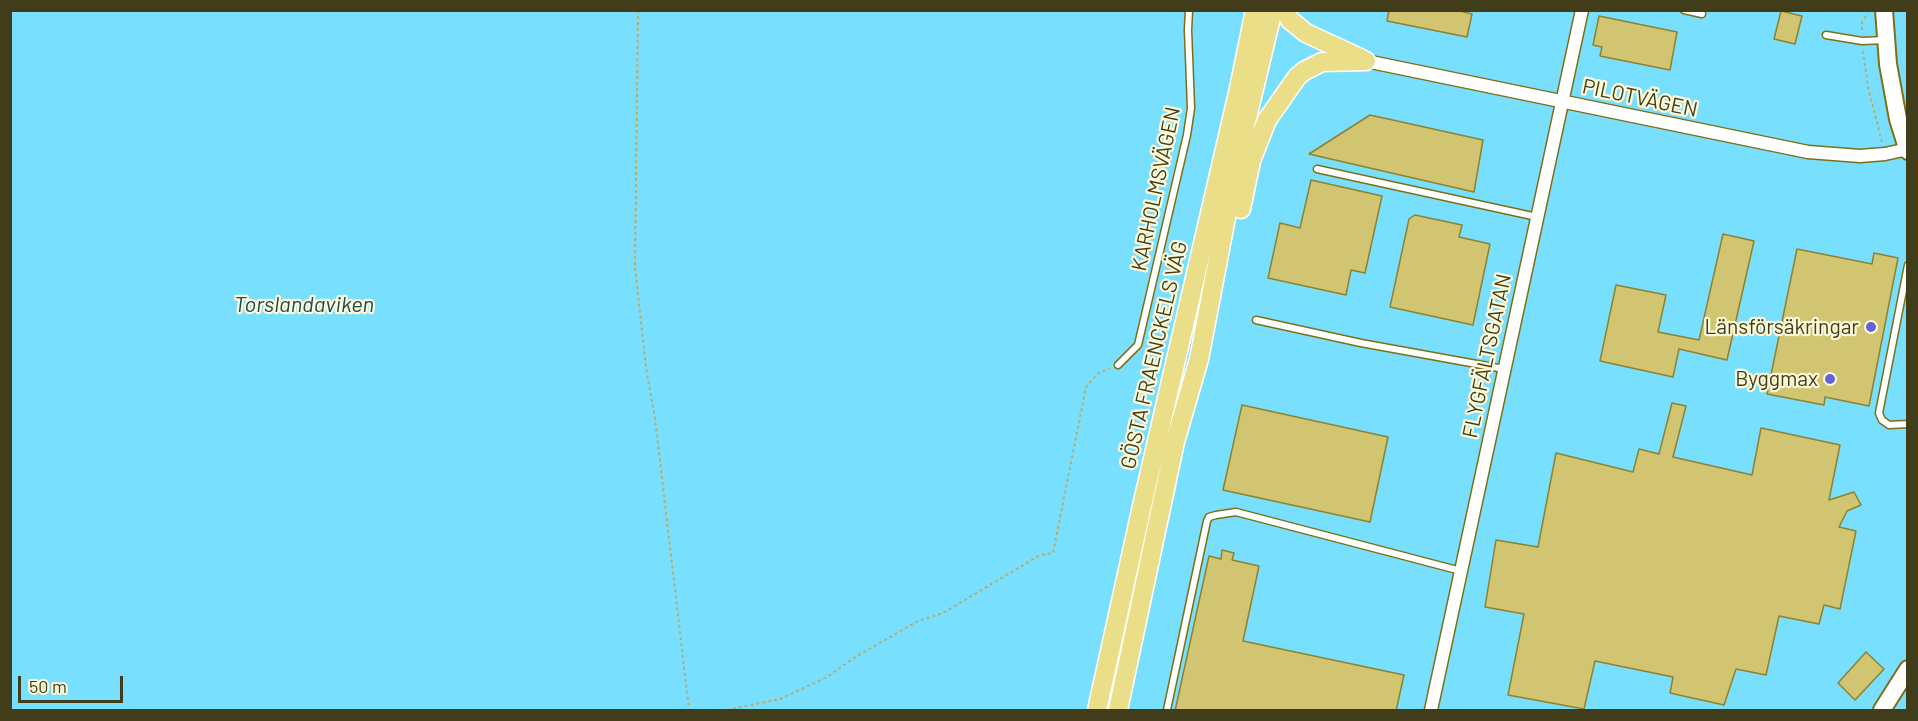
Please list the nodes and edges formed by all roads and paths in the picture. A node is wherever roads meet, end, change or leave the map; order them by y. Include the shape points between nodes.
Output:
1 (638, 10) edge
2 (1189, 10) edge
3 (1255, 10) edge
4 (1273, 10) edge
5 (1285, 10) edge
6 (1581, 10) edge
7 (1684, 10) edge
8 (1869, 10) edge
9 (1884, 10) edge
10 (1702, 14) dead end
11 (1826, 36) dead end
12 (1886, 40) junction
13 (1862, 41) junction
14 (1366, 61) junction
15 (1562, 102) junction
16 (1907, 150) edge
17 (1885, 154) junction
18 (1317, 169) dead end
19 (1537, 217) junction
20 (1219, 260) junction
21 (1908, 265) edge
22 (1256, 320) dead end
23 (1119, 365) joint
24 (1504, 369) junction
25 (1908, 424) edge
26 (1461, 571) junction
27 (1908, 669) edge
28 (1908, 693) edge
29 (689, 710) edge
30 (708, 711) edge
31 (727, 711) edge
32 (1097, 711) edge
33 (1118, 711) edge
34 (1167, 711) edge
35 (1431, 711) edge
36 (1882, 711) edge
37 (1896, 711) edge

1 - 29 path via 635,267
2 - 23 lane, KARHOLMSVÄGEN via 1191,108 1187,135 1138,345
3 - 32 main road, GÖSTA FRAENCKELS VÄG
4 - 20 main road, GÖSTA FRAENCKELS VÄG
5 - 14 main road via 1290,20 1306,33
6 - 15 street, FLYGFÄLTSGATAN
7 - 10 lane
8 - 13 path via 1862,22
9 - 12 street
11 - 13 lane
12 - 13 lane
12 - 16 street via 1898,119
13 - 17 path via 1868,87
14 - 15 street, PILOTVÄGEN
14 - 20 main road via 1322,62 1304,71 1289,88 1258,142 1236,225
15 - 17 street, PILOTVÄGEN via 1808,152
15 - 19 street, FLYGFÄLTSGATAN
16 - 17 street, PILOTVÄGEN
18 - 19 lane
19 - 24 street, FLYGFÄLTSGATAN
20 - 33 main road, GÖSTA FRAENCKELS VÄG via 1199,359 1175,442
21 - 25 lane via 1879,413 1889,425
22 - 24 lane
23 - 31 path via 1097,374 1086,387 1053,553 1040,555 943,613 918,621 827,678 780,699
24 - 26 street, FLYGFÄLTSGATAN
26 - 34 lane via 1236,512 1216,514 1207,521
26 - 35 street, FLYGFÄLTSGATAN
27 - 36 street
28 - 37 street
29 - 30 path

